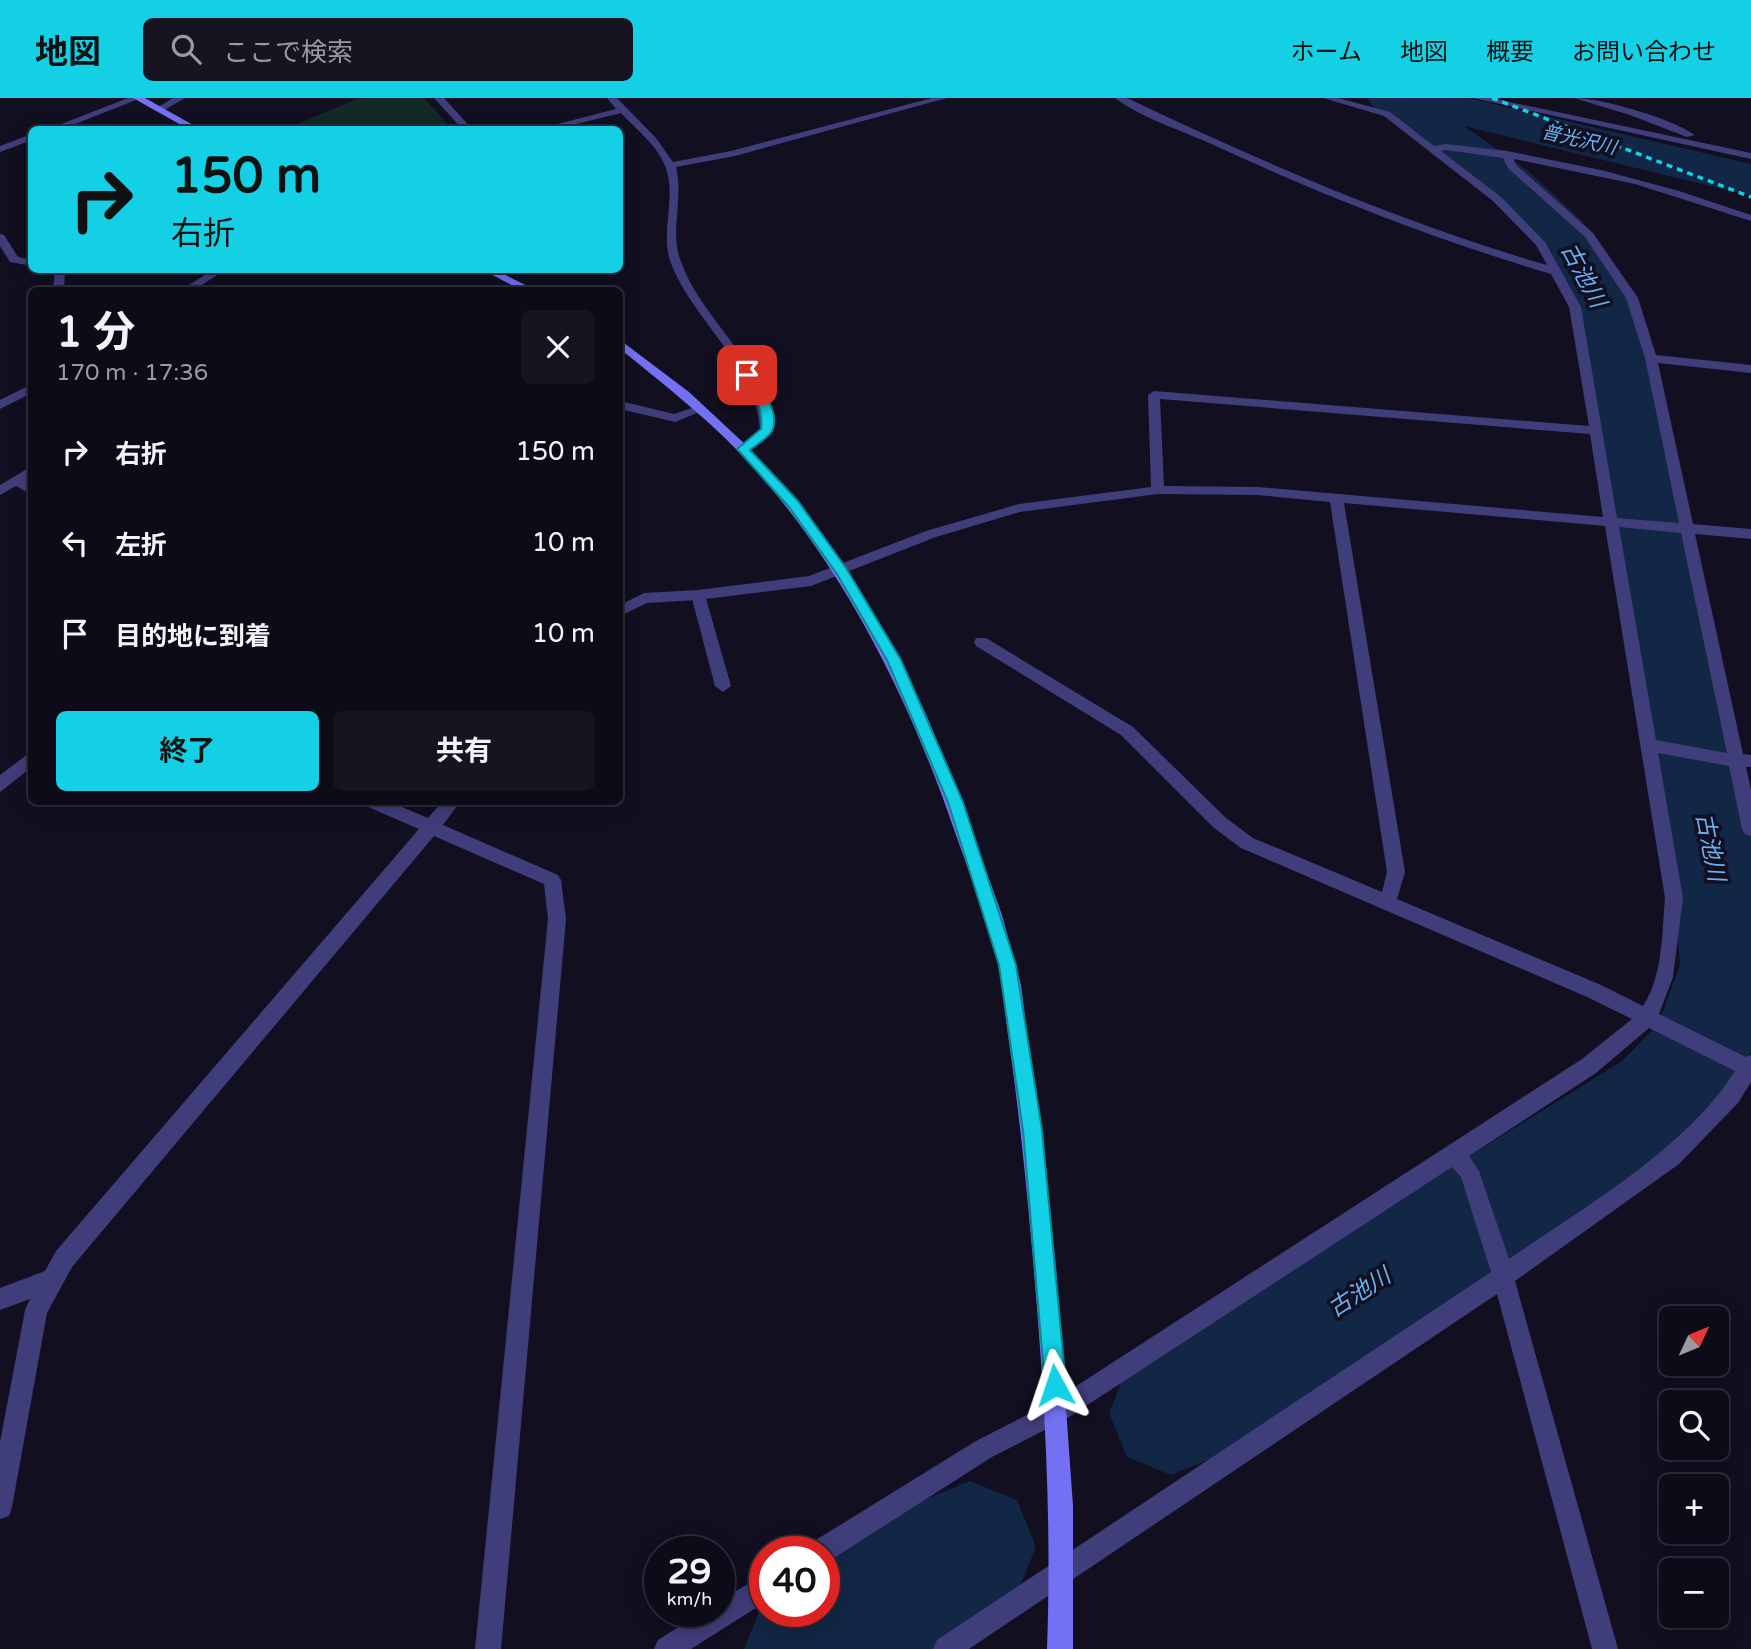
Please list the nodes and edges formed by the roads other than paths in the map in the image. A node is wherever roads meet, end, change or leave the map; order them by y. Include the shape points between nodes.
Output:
1 (137, 98) edge
2 (180, 98) edge
3 (439, 98) edge
4 (612, 98) edge
5 (942, 98) edge
6 (1120, 98) edge
7 (1328, 98) edge
8 (1478, 98) edge
9 (1578, 98) edge
10 (158, 110) junction
11 (622, 110) junction
12 (61, 126) edge
13 (190, 126) edge
14 (465, 126) edge
15 (555, 126) edge
16 (0, 136) edge
17 (28, 138) edge
18 (13, 144) junction
19 (1715, 148) junction
20 (0, 149) edge
21 (1433, 149) junction
22 (1507, 154) junction
23 (1751, 156) edge
24 (670, 165) junction
25 (1751, 218) edge
26 (0, 237) edge
27 (28, 262) edge
28 (1558, 272) junction
29 (215, 273) edge
30 (494, 273) edge
31 (192, 287) edge
32 (523, 287) edge
33 (623, 346) edge
34 (1651, 358) junction
35 (1751, 369) edge
36 (28, 390) edge
37 (0, 405) edge
38 (623, 406) edge
39 (701, 409) junction
40 (1595, 430) junction
41 (743, 449) junction
42 (28, 472) edge
43 (16, 480) junction
44 (28, 488) edge
45 (0, 491) edge
46 (1158, 491) junction
47 (1336, 498) junction
48 (1610, 522) junction
49 (1686, 528) junction
50 (1751, 534) edge
51 (842, 571) junction
52 (698, 595) junction
53 (623, 609) edge
54 (981, 642) dead end
55 (723, 686) dead end
56 (1647, 745) junction
57 (28, 760) edge
58 (1736, 760) edge
59 (0, 785) edge
60 (380, 805) edge
61 (450, 805) edge
62 (432, 827) junction
63 (1751, 829) edge
64 (1388, 901) junction
65 (1647, 1017) junction
66 (1745, 1064) edge
67 (1454, 1154) junction
68 (1503, 1277) junction
69 (53, 1279) junction
70 (0, 1299) edge
71 (1058, 1411) junction
72 (0, 1507) edge
73 (840, 1539) edge
74 (1063, 1569) junction
75 (749, 1597) edge
76 (488, 1649) edge
77 (667, 1649) edge
78 (946, 1649) edge
79 (1060, 1649) edge
80 (1605, 1649) edge

1 - 10 street
1 - 12 street
2 - 10 street
3 - 14 street
4 - 11 street
5 - 24 street via 732,154
6 - 28 street via 1360,205
7 - 21 street via 1387,114
8 - 19 street
9 - 19 street via 1633,113
10 - 13 street
11 - 15 street
11 - 24 street
16 - 18 street
17 - 18 street
18 - 20 street
19 - 23 street
21 - 22 street
21 - 28 street via 1497,199 1541,244
22 - 25 street via 1672,190
22 - 34 street via 1511,166 1590,235 1632,298
24 - 41 street via 675,182 673,257 759,393 768,418 766,430
26 - 27 street via 14,260
28 - 40 street via 1575,307
29 - 31 street
30 - 32 street
33 - 39 street
34 - 35 street
34 - 49 street
36 - 37 street
38 - 39 street via 675,418
39 - 41 street
40 - 46 street via 1154,395
40 - 48 street
41 - 51 street via 793,504
42 - 43 street
43 - 44 street
43 - 45 street
46 - 47 street via 1258,491
46 - 51 street via 1019,508 930,534
47 - 48 street
47 - 64 street via 1396,872
48 - 49 street
48 - 56 street
49 - 50 street
49 - 58 street
51 - 52 street via 811,581
51 - 71 street via 894,660 955,802 1007,965 1032,1130
52 - 53 street via 644,598
52 - 55 street
54 - 64 street via 1127,731 1220,823 1247,843
56 - 58 street
56 - 65 street via 1674,898 1671,944 1660,990
57 - 59 street
58 - 63 street
60 - 62 street
61 - 62 street
62 - 69 street via 64,1259
62 - 76 street via 552,880 556,919
64 - 65 street
65 - 66 street
65 - 67 street via 1589,1066
66 - 68 street via 1731,1096 1672,1157
67 - 68 street via 1469,1171
67 - 71 street
68 - 74 street
68 - 80 street
69 - 70 street
69 - 72 street via 36,1310
71 - 73 street via 984,1449
71 - 74 street
74 - 78 street
74 - 79 street
75 - 77 street

